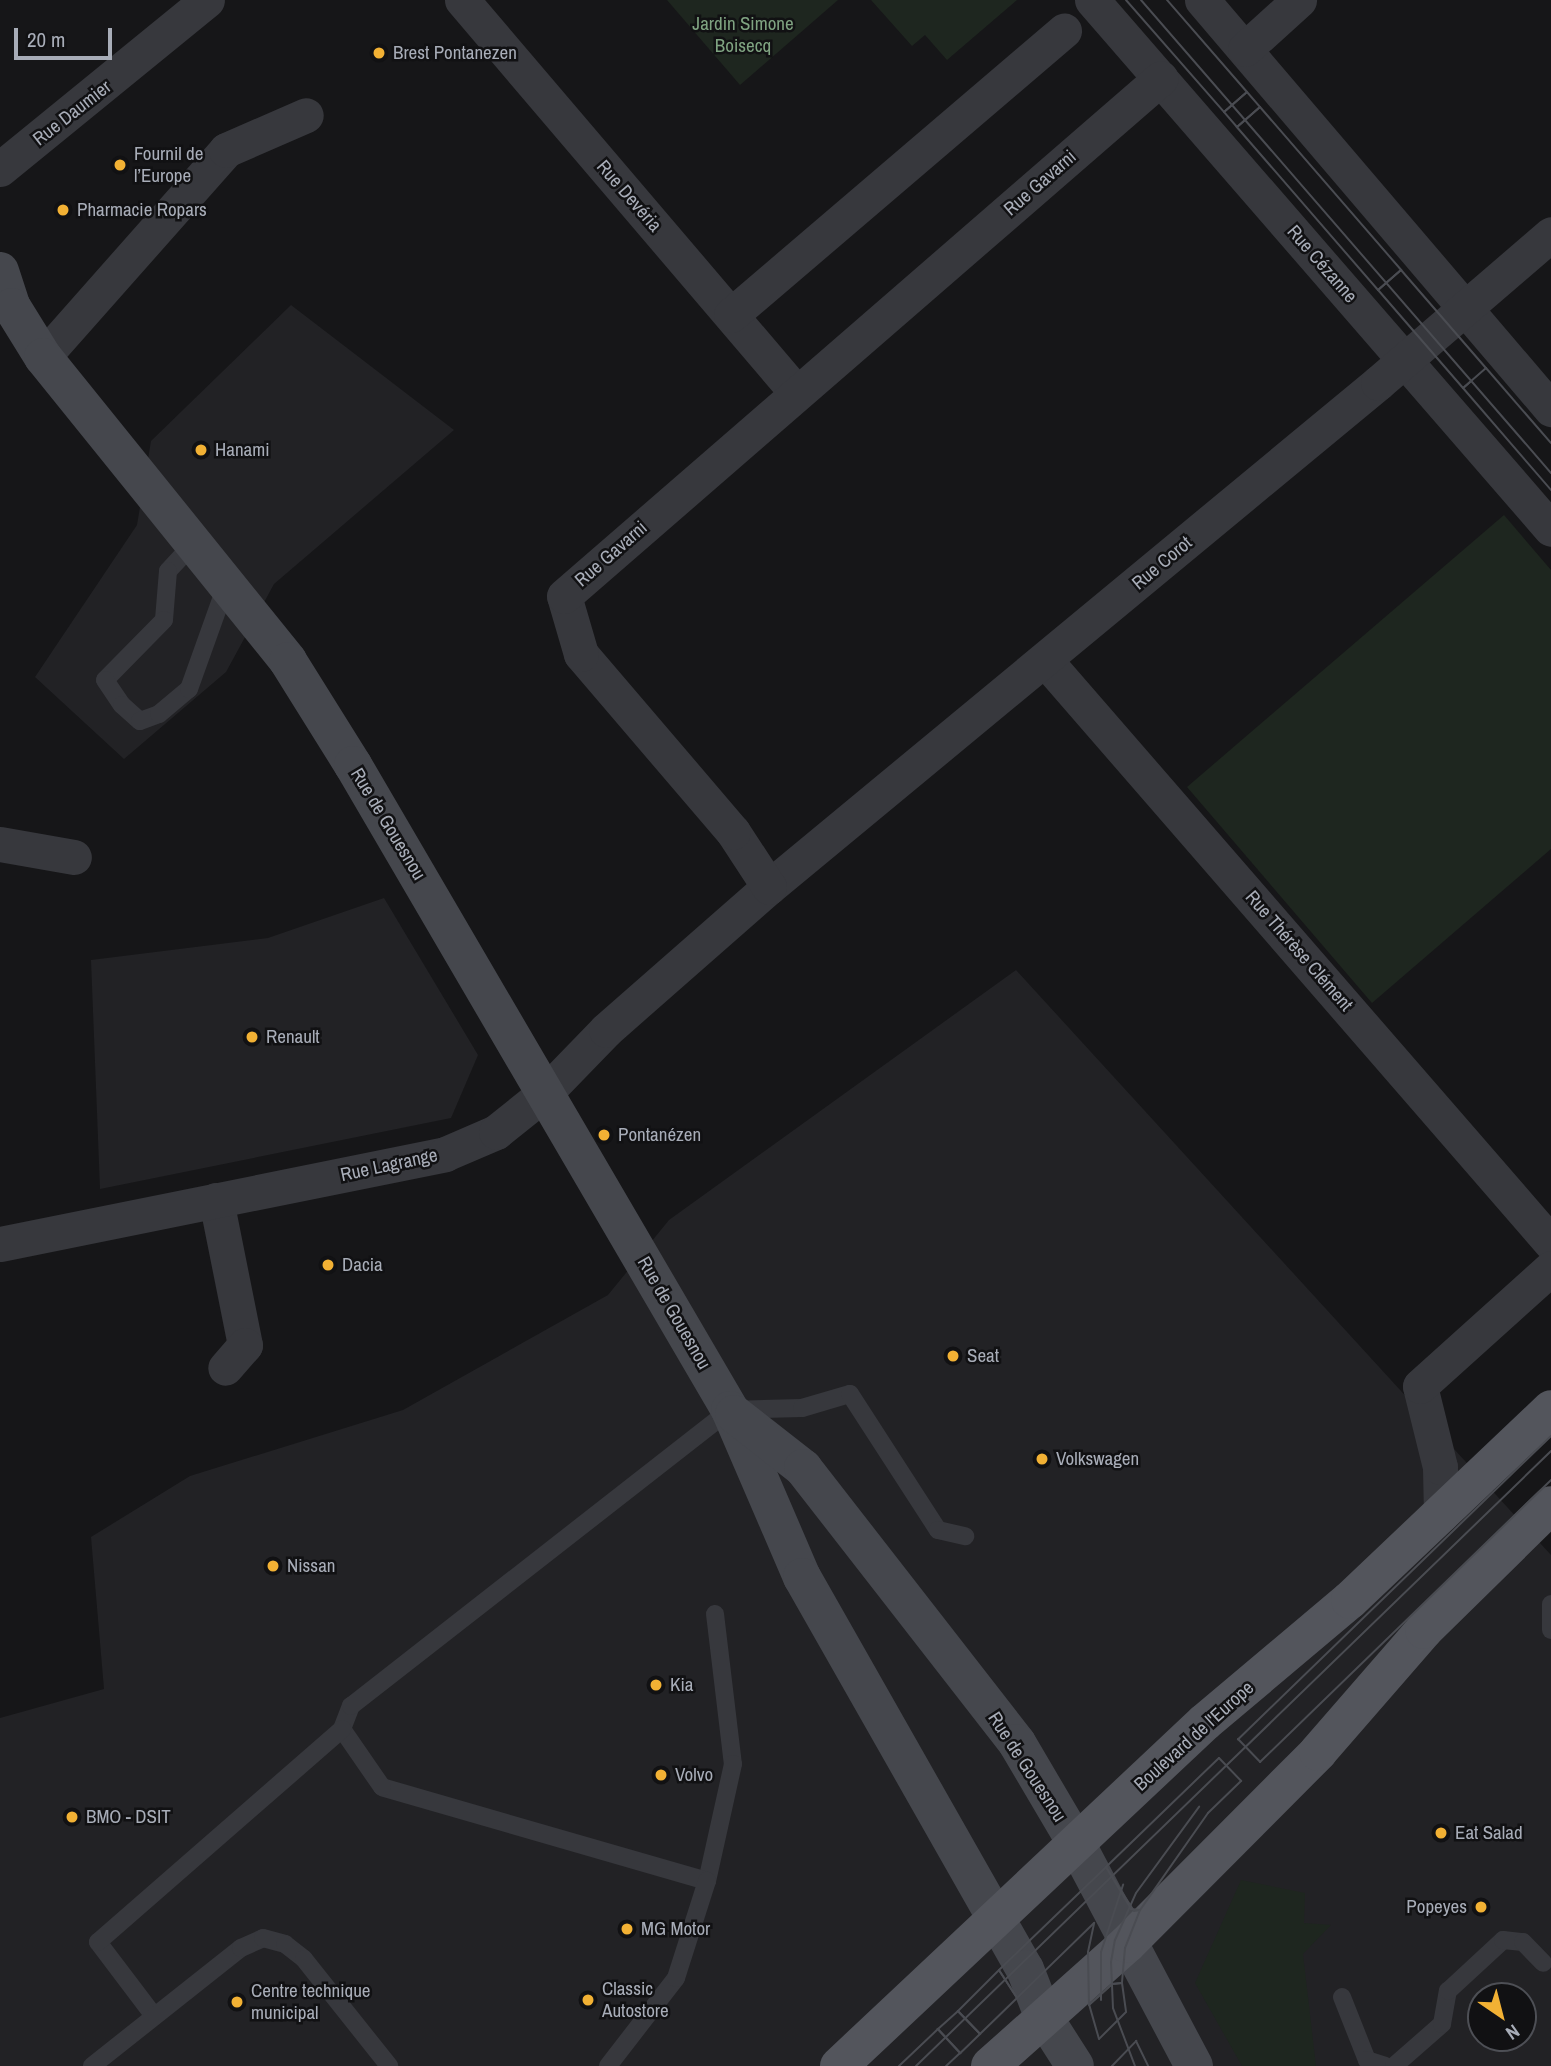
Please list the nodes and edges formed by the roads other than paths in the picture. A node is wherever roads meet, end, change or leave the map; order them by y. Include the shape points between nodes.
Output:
1 (207, 0) edge
2 (461, 0) edge
3 (1092, 0) edge
4 (1202, 0) edge
5 (1299, 0) edge
6 (1064, 31) dead end
7 (1245, 49) junction
8 (1161, 78) junction
9 (306, 115) dead end
10 (0, 169) edge
11 (1551, 234) edge
12 (0, 271) edge
13 (1464, 308) junction
14 (6, 309) edge
15 (731, 315) junction
16 (43, 357) junction
17 (1406, 360) junction
18 (796, 392) junction
19 (1551, 409) edge
20 (1551, 529) edge
21 (194, 543) junction
22 (227, 583) junction
23 (1045, 660) junction
24 (0, 844) edge
25 (74, 857) dead end
26 (769, 887) junction
27 (547, 1092) junction
28 (216, 1200) junction
29 (1551, 1243) edge
30 (0, 1244) edge
31 (1551, 1268) edge
32 (225, 1368) dead end
33 (1551, 1409) edge
34 (730, 1410) junction
35 (1551, 1504) edge
36 (1441, 1515) junction
37 (965, 1536) dead end
38 (1551, 1604) edge
39 (715, 1614) dead end
40 (1551, 1630) edge
41 (342, 1729) junction
42 (1077, 1845) junction
43 (707, 1881) junction
44 (997, 1920) junction
45 (1127, 1944) junction
46 (1543, 1964) dead end
47 (1342, 1997) dead end
48 (154, 2016) junction
49 (1043, 2016) junction
50 (92, 2066) edge
51 (389, 2066) edge
52 (608, 2066) edge
53 (839, 2066) edge
54 (990, 2066) edge
55 (1075, 2066) edge
56 (1194, 2066) edge
57 (1385, 2066) edge
58 (1394, 2066) edge

1 - 10 street, Rue Daumier
2 - 15 street, Rue Devéria
3 - 8 street, Rue Cézanne
4 - 7 street
5 - 7 street
6 - 15 street
7 - 13 street
8 - 17 street, Rue Cézanne
8 - 18 street, Rue Gavarni
9 - 16 street via 226,150
11 - 13 street, Rue Corot
12 - 14 street, Rue de Gouesnou
13 - 17 street, Rue Corot
13 - 19 street
14 - 16 street, Rue de Gouesnou
15 - 18 street, Rue Devéria
16 - 21 street, Rue de Gouesnou
17 - 20 street, Rue Cézanne
17 - 23 street, Rue Corot
18 - 26 street, Rue Gavarni via 564,596 581,654 733,832
21 - 22 street, Rue de Gouesnou
21 - 22 lane via 168,570 164,620 105,680 140,722 159,714 189,689
22 - 27 street, Rue de Gouesnou via 303,684
23 - 26 street, Rue Corot
23 - 29 street, Rue Thérèse Clément
24 - 25 street
26 - 27 street via 606,1030
27 - 28 street, Rue Lagrange via 496,1132 445,1154
27 - 34 street, Rue de Gouesnou
28 - 30 street, Rue Lagrange
28 - 32 street via 245,1345
31 - 36 street via 1420,1386 1440,1467
33 - 36 main road, Boulevard de l'Europe
34 - 37 lane via 802,1408 850,1394 938,1531
34 - 41 lane via 351,1706
34 - 42 street, Rue de Gouesnou via 803,1468 1017,1743
34 - 44 street, Rue de Gouesnou via 802,1577
35 - 45 main road via 1424,1630 1318,1752
36 - 42 main road, Boulevard de l'Europe via 1350,1600 1205,1722
38 - 40 lane
39 - 43 lane via 733,1764
41 - 43 lane via 382,1787
41 - 48 lane via 99,1942
42 - 44 main road, Boulevard de l'Europe
42 - 45 street, Rue de Gouesnou
43 - 52 lane via 676,1978
44 - 49 street, Rue de Gouesnou via 1026,1969
44 - 53 main road, Boulevard de l'Europe
45 - 49 main road
45 - 56 street, Rue de Gouesnou
46 - 58 lane via 1523,1942 1503,1940 1448,1991 1443,2024
47 - 57 lane via 1367,2060
48 - 50 lane
48 - 51 lane via 241,1948 263,1938 285,1944 304,1959
49 - 54 main road
49 - 55 street, Rue de Gouesnou

